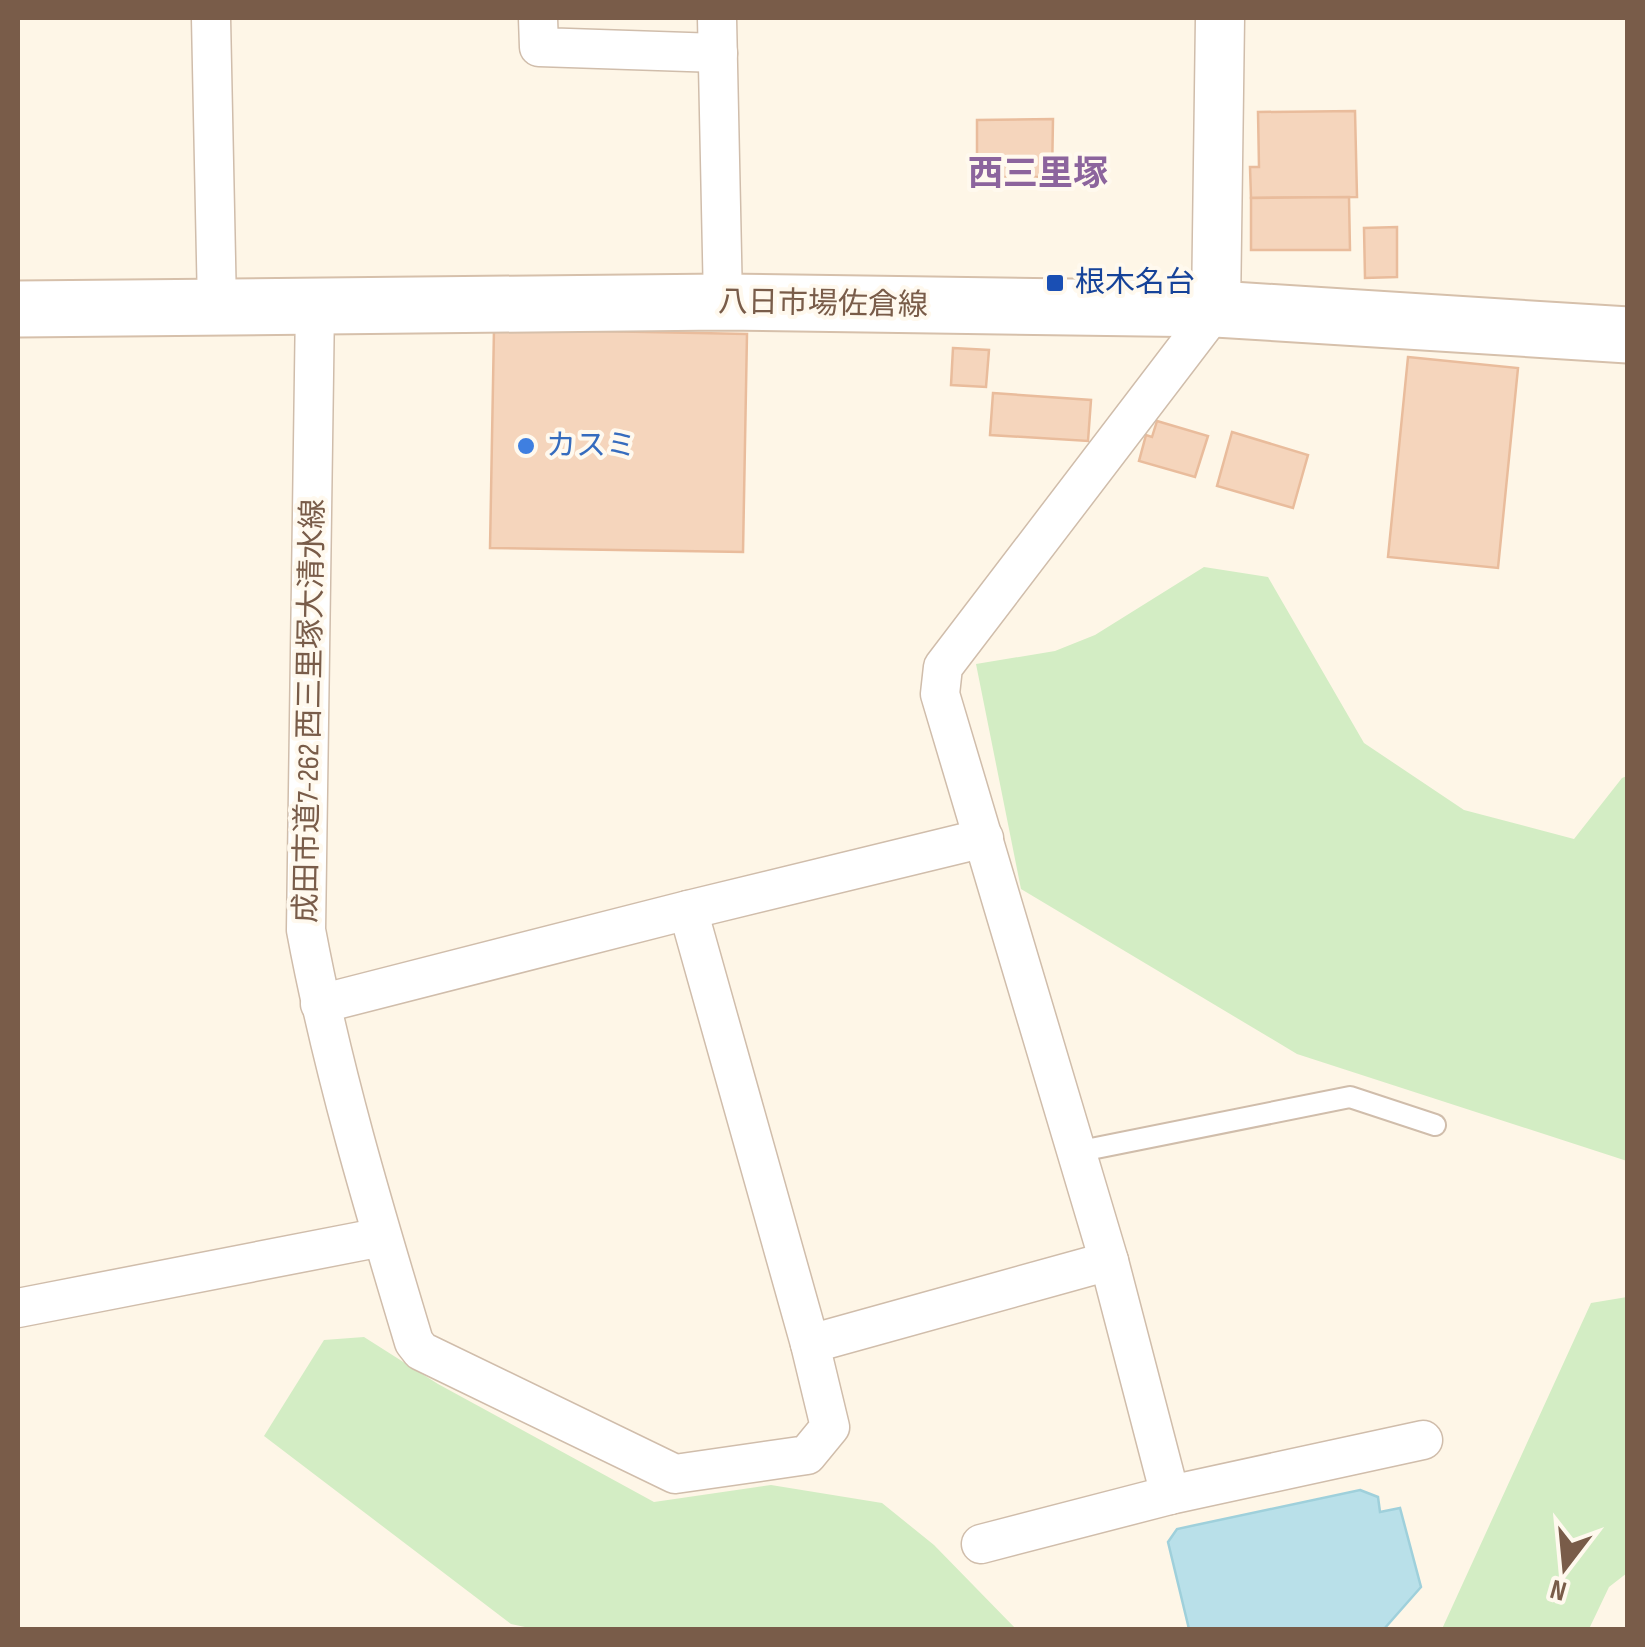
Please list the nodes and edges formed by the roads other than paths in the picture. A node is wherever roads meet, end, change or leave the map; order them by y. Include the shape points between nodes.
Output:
1 (211, 18) edge
2 (538, 18) edge
3 (1220, 18) edge
4 (718, 35) edge
5 (723, 302) junction
6 (316, 305) junction
7 (217, 308) junction
8 (18, 309) edge
9 (1216, 309) junction
10 (1628, 335) edge
11 (984, 838) junction
12 (688, 910) junction
13 (320, 1004) junction
14 (1435, 1124) dead end
15 (1076, 1152) junction
16 (382, 1237) junction
17 (1109, 1261) junction
18 (18, 1308) edge
19 (810, 1344) junction
20 (1423, 1440) dead end
21 (1170, 1495) junction
22 (981, 1544) dead end

1 - 7 street
2 - 4 street via 539,47
3 - 9 street
4 - 5 street
5 - 6 main road, 八日市場佐倉線
5 - 9 main road, 八日市場佐倉線
6 - 7 main road, 八日市場佐倉線
6 - 13 street, 成田市道7-262 西三里塚大清水線 via 306,930
7 - 8 main road, 八日市場佐倉線
9 - 10 main road, 八日市場佐倉線
9 - 11 street via 942,667 940,694
11 - 12 street
11 - 15 street
12 - 13 street
12 - 19 street
13 - 16 street, 成田市道7-262 西三里塚大清水線
14 - 15 lane via 1350,1097
15 - 17 street
16 - 18 street
16 - 19 street, 成田市道7-262 西三里塚大清水線 via 421,1352 675,1474 807,1455 830,1427
17 - 19 street
17 - 21 street
20 - 21 street
21 - 22 street

